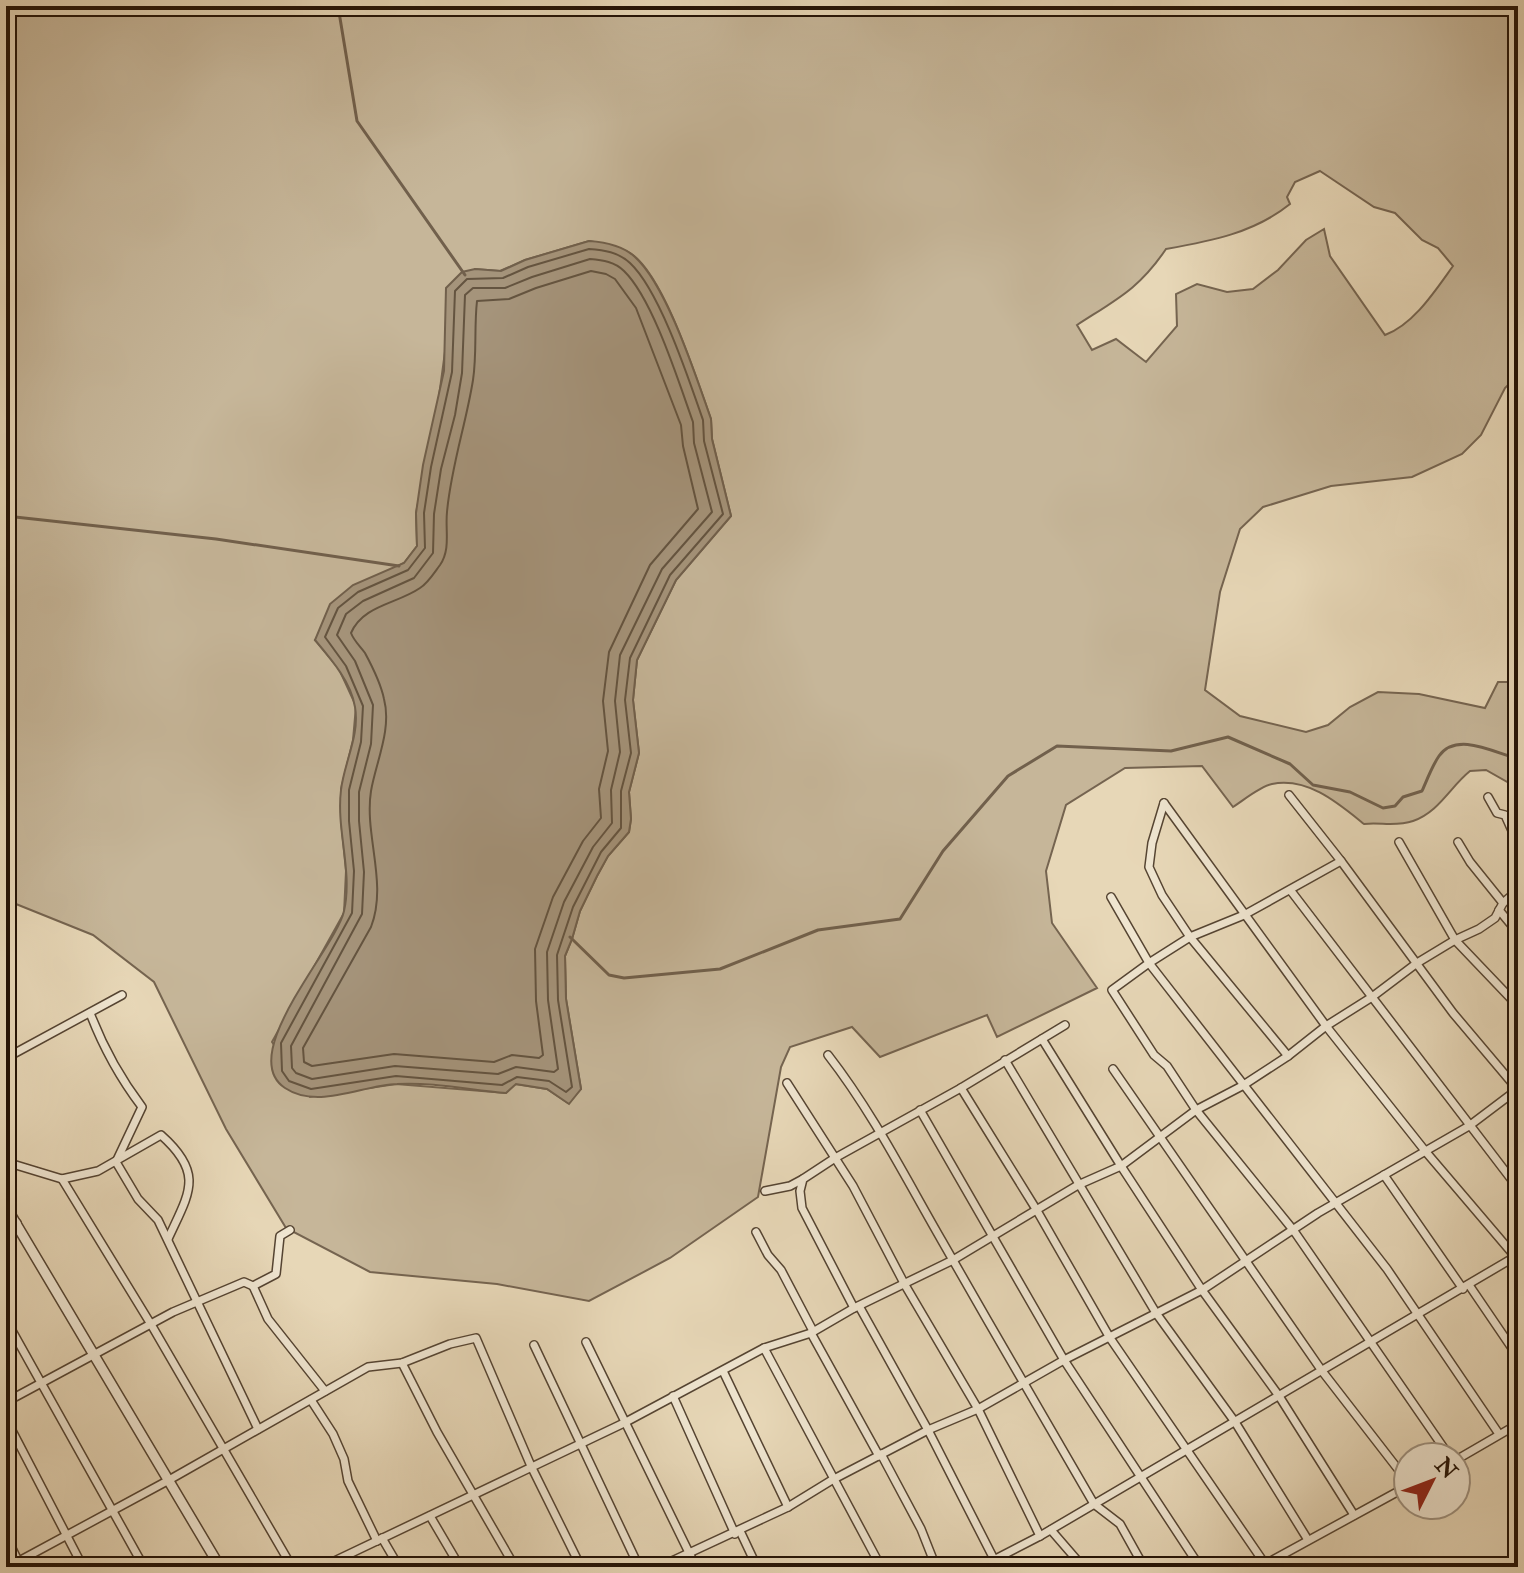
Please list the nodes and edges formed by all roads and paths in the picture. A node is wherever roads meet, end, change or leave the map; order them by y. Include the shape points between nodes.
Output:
1 (1289, 795) dead end
2 (1488, 797) dead end
3 (1399, 842) dead end
4 (1458, 842) dead end
5 (1518, 844) edge
6 (1341, 861) junction
7 (1518, 890) edge
8 (1291, 891) junction
9 (1111, 897) dead end
10 (1501, 907) junction
11 (1244, 915) junction
12 (1518, 933) edge
13 (1190, 937) junction
14 (1455, 940) junction
15 (1149, 963) junction
16 (1417, 963) junction
17 (122, 995) dead end
18 (1372, 997) junction
19 (1518, 1006) edge
20 (90, 1013) junction
21 (1065, 1025) dead end
22 (1326, 1026) junction
23 (1042, 1039) junction
24 (828, 1055) dead end
25 (1288, 1056) junction
26 (6, 1058) edge
27 (1005, 1060) junction
28 (1113, 1069) dead end
29 (787, 1083) dead end
30 (1242, 1086) junction
31 (961, 1088) junction
32 (1518, 1090) edge
33 (920, 1110) junction
34 (1196, 1110) junction
35 (1469, 1126) junction
36 (883, 1133) junction
37 (1159, 1137) junction
38 (1426, 1152) junction
39 (835, 1158) junction
40 (6, 1162) edge
41 (116, 1162) junction
42 (1121, 1166) junction
43 (1384, 1175) junction
44 (62, 1179) junction
45 (803, 1179) junction
46 (1078, 1185) junction
47 (1518, 1188) edge
48 (765, 1191) dead end
49 (1336, 1203) junction
50 (6, 1207) edge
51 (1036, 1209) junction
52 (17, 1223) junction
53 (6, 1230) edge
54 (290, 1230) dead end
55 (1294, 1231) junction
56 (756, 1232) dead end
57 (991, 1236) junction
58 (168, 1239) junction
59 (1517, 1257) edge
60 (953, 1260) junction
61 (1248, 1261) junction
62 (905, 1285) junction
63 (253, 1286) junction
64 (1466, 1287) junction
65 (1202, 1290) junction
66 (197, 1302) junction
67 (857, 1307) junction
68 (1156, 1313) junction
69 (1420, 1314) junction
70 (6, 1320) edge
71 (152, 1326) junction
72 (812, 1332) junction
73 (1110, 1338) junction
74 (586, 1342) dead end
75 (1370, 1342) junction
76 (534, 1345) dead end
77 (764, 1348) junction
78 (93, 1355) junction
79 (1518, 1357) edge
80 (1064, 1360) junction
81 (402, 1363) junction
82 (723, 1371) junction
83 (1322, 1371) junction
84 (43, 1381) junction
85 (1024, 1384) junction
86 (325, 1391) junction
87 (673, 1396) junction
88 (1279, 1396) junction
89 (311, 1400) junction
90 (6, 1402) edge
91 (978, 1409) junction
92 (6, 1419) edge
93 (1235, 1422) junction
94 (624, 1423) junction
95 (1517, 1426) edge
96 (258, 1429) junction
97 (928, 1430) junction
98 (1499, 1434) junction
99 (1439, 1441) edge
100 (579, 1444) junction
101 (222, 1448) junction
102 (1189, 1449) junction
103 (1472, 1450) edge
104 (880, 1455) junction
105 (1392, 1463) edge
106 (531, 1466) junction
107 (1142, 1477) junction
108 (169, 1480) junction
109 (832, 1480) junction
110 (474, 1493) junction
111 (1392, 1493) edge
112 (1094, 1504) junction
113 (788, 1507) junction
114 (114, 1510) junction
115 (1354, 1515) junction
116 (430, 1516) junction
117 (1051, 1530) junction
118 (738, 1532) junction
119 (6, 1536) edge
120 (67, 1536) junction
121 (1040, 1536) junction
122 (380, 1540) junction
123 (1308, 1540) junction
124 (690, 1552) junction
125 (340, 1558) junction
126 (997, 1563) edge
127 (20, 1564) edge
128 (1262, 1566) edge
129 (8, 1567) edge
130 (83, 1567) edge
131 (144, 1567) edge
132 (220, 1567) edge
133 (292, 1567) edge
134 (322, 1567) edge
135 (344, 1567) edge
136 (399, 1567) edge
137 (460, 1567) edge
138 (515, 1567) edge
139 (581, 1567) edge
140 (639, 1567) edge
141 (659, 1567) edge
142 (696, 1567) edge
143 (757, 1567) edge
144 (881, 1567) edge
145 (936, 1567) edge
146 (980, 1567) edge
147 (1083, 1567) edge
148 (1144, 1567) edge
149 (1200, 1567) edge

1 - 6 street
2 - 5 street via 1497,813 1505,815
3 - 14 street
4 - 10 street
6 - 8 street
6 - 16 street
7 - 10 street
8 - 11 street
8 - 18 street
9 - 15 street
10 - 12 street
10 - 14 street via 1495,918
11 - 13 street
11 - 13 street via 1164,803 1149,867
11 - 22 street
13 - 15 street
13 - 25 street
14 - 16 street
14 - 19 street
15 - 30 street
15 - 34 street via 1112,990
16 - 18 street
16 - 32 street
17 - 20 street
18 - 22 street
18 - 35 street
20 - 26 street
20 - 41 street via 100,1041 142,1107
21 - 23 street
22 - 25 street
22 - 38 street
23 - 27 street
23 - 42 street
24 - 36 street
25 - 30 street
27 - 31 street
27 - 46 street
28 - 37 street
29 - 39 street
30 - 34 street
30 - 49 street
31 - 33 street
31 - 51 street
32 - 35 street
33 - 36 street
33 - 57 street
34 - 37 street
34 - 55 street
35 - 38 street
35 - 47 street
36 - 39 street
36 - 60 street
37 - 42 street
37 - 61 street
38 - 43 street
38 - 59 street
39 - 45 street
39 - 62 street
40 - 44 street
41 - 44 street
41 - 58 street
41 - 58 street via 161,1135 177,1149 187,1164 188,1191
42 - 46 street
42 - 65 street
43 - 49 street
43 - 64 street
44 - 71 street
45 - 48 street
45 - 67 street via 802,1208
46 - 51 street
46 - 68 street
49 - 55 street
49 - 69 street
50 - 52 street
51 - 57 street
51 - 73 street
52 - 53 street
52 - 78 street
54 - 63 street via 280,1236 276,1274
55 - 61 street
55 - 75 street
56 - 72 street
57 - 60 street
57 - 80 street
58 - 66 street
59 - 64 street
60 - 62 street
60 - 85 street
61 - 65 street
61 - 83 street
62 - 67 street
62 - 91 street
63 - 66 street via 244,1282
63 - 86 street via 268,1319
64 - 69 street
64 - 79 street
65 - 68 street
65 - 88 street
66 - 71 street
66 - 96 street
67 - 72 street
67 - 97 street
68 - 73 street
68 - 93 street
69 - 75 street
69 - 98 street
70 - 84 street
71 - 78 street
71 - 101 street
72 - 77 street
72 - 104 street
73 - 80 street
73 - 102 street
74 - 94 street
75 - 83 street
75 - 99 street
76 - 100 street
77 - 82 street
77 - 109 street
78 - 84 street
78 - 108 street
80 - 85 street
80 - 107 street
81 - 86 street via 368,1367
81 - 106 street via 476,1338
81 - 110 street
82 - 87 street
82 - 113 street
83 - 88 street
83 - 105 street
84 - 90 street
84 - 114 street
85 - 91 street
85 - 112 street
86 - 89 street
87 - 94 street
87 - 118 street
88 - 93 street
88 - 115 street
89 - 96 street
89 - 122 street via 333,1434 348,1481
91 - 97 street
91 - 121 street
92 - 120 street
93 - 102 street
93 - 123 street
94 - 100 street
94 - 124 street
95 - 98 street
96 - 101 street
97 - 104 street
97 - 126 street
98 - 103 street
100 - 106 street
100 - 140 street
101 - 108 street
101 - 133 street
102 - 107 street
102 - 128 street
104 - 109 street
104 - 145 street
106 - 110 street
106 - 139 street
107 - 112 street
107 - 149 street
108 - 114 street
108 - 132 street
109 - 113 street
109 - 144 street
110 - 116 street
110 - 138 street
111 - 115 street
112 - 117 street
112 - 148 street via 1120,1524
113 - 118 street
114 - 120 street
114 - 131 street
115 - 123 street
116 - 122 street
116 - 137 street
117 - 121 street
117 - 147 street
118 - 124 street
118 - 143 street
119 - 127 street
120 - 127 street
120 - 130 street
121 - 126 street
122 - 125 street
122 - 136 street
123 - 128 street
124 - 141 street
124 - 142 street
125 - 134 street
125 - 135 street
126 - 146 street
127 - 129 street

